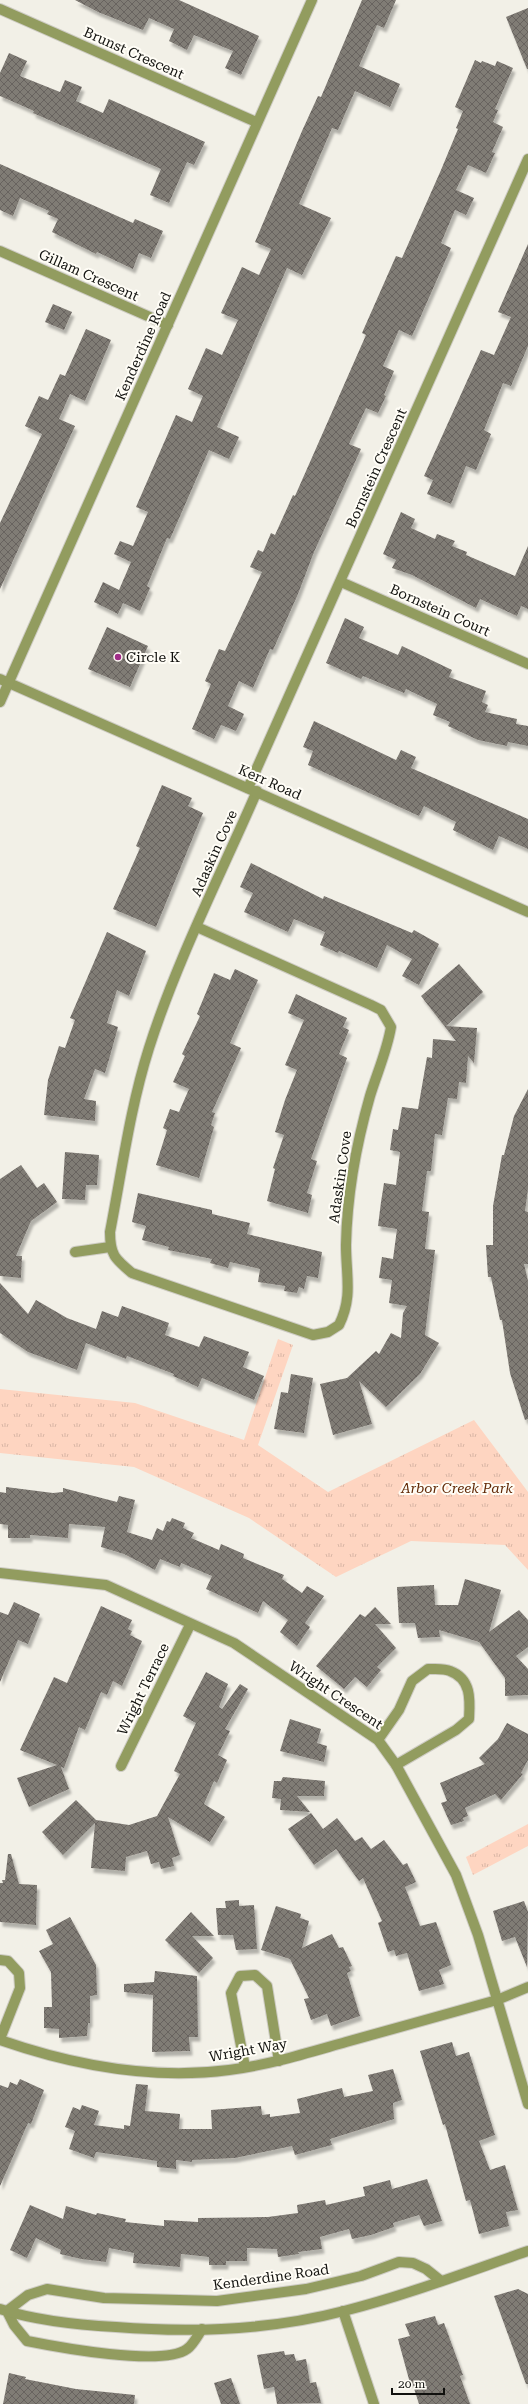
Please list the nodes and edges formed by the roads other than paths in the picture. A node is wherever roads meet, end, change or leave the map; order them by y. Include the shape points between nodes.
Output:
1 (312, 0) edge
2 (0, 9) edge
3 (256, 122) junction
4 (528, 158) edge
5 (0, 251) edge
6 (168, 325) junction
7 (341, 582) junction
8 (528, 664) edge
9 (4, 681) edge
10 (0, 702) edge
11 (253, 789) junction
12 (528, 912) edge
13 (197, 927) junction
14 (110, 1247) junction
15 (75, 1252) dead end
16 (0, 1573) edge
17 (190, 1625) junction
18 (378, 1740) junction
19 (396, 1765) junction
20 (121, 1766) dead end
21 (0, 1960) edge
22 (528, 1987) edge
23 (497, 2000) junction
24 (0, 2040) edge
25 (279, 2061) junction
26 (245, 2068) junction
27 (528, 2104) edge
28 (528, 2251) edge
29 (441, 2281) junction
30 (3, 2310) edge
31 (343, 2311) junction
32 (202, 2330) junction
33 (374, 2404) edge

1 - 3 street, Kenderdine Road
2 - 3 street, Brunst Crescent
3 - 6 street, Kenderdine Road
4 - 7 street, Bornstein Crescent
5 - 6 street, Gillam Crescent
6 - 9 street, Kenderdine Road
7 - 8 street, Bornstein Court
7 - 11 street, Bornstein Crescent
9 - 10 street, Kenderdine Road
9 - 11 street, Kerr Road
11 - 12 street, Kerr Road
11 - 13 street, Adaskin Cove
13 - 14 street, Adaskin Cove via 157,1024 140,1080 110,1232
13 - 14 street, Adaskin Cove via 381,1010 391,1027 388,1047 364,1118 346,1213 349,1299 346,1313 340,1325 328,1332 313,1335 132,1273 113,1256
14 - 15 street
16 - 17 street, Wright Crescent via 106,1585
17 - 18 street, Wright Crescent via 234,1643
17 - 20 street, Wright Terrace
18 - 19 street, Wright Crescent
18 - 19 street via 399,1710 412,1681 428,1669 450,1671 465,1682 471,1697 469,1719 456,1730
19 - 23 street, Wright Crescent via 456,1875 478,1935
21 - 24 street via 8,1961 19,1973 20,1988
22 - 23 street, Wright Way
23 - 25 street, Wright Way
23 - 27 street, Wright Crescent
24 - 26 street, Wright Way via 39,2054 123,2070 181,2073
25 - 26 street, Wright Way
25 - 26 street via 267,1986 255,1975 240,1976 231,1993
28 - 29 street
29 - 30 street, Kenderdine Road via 413,2263 398,2262 361,2276 306,2289 217,2301 104,2298 47,2289 28,2295
29 - 31 street
30 - 32 street via 79,2325
30 - 32 street via 27,2341 127,2356 176,2354 188,2349
31 - 32 street via 272,2324
31 - 33 street

